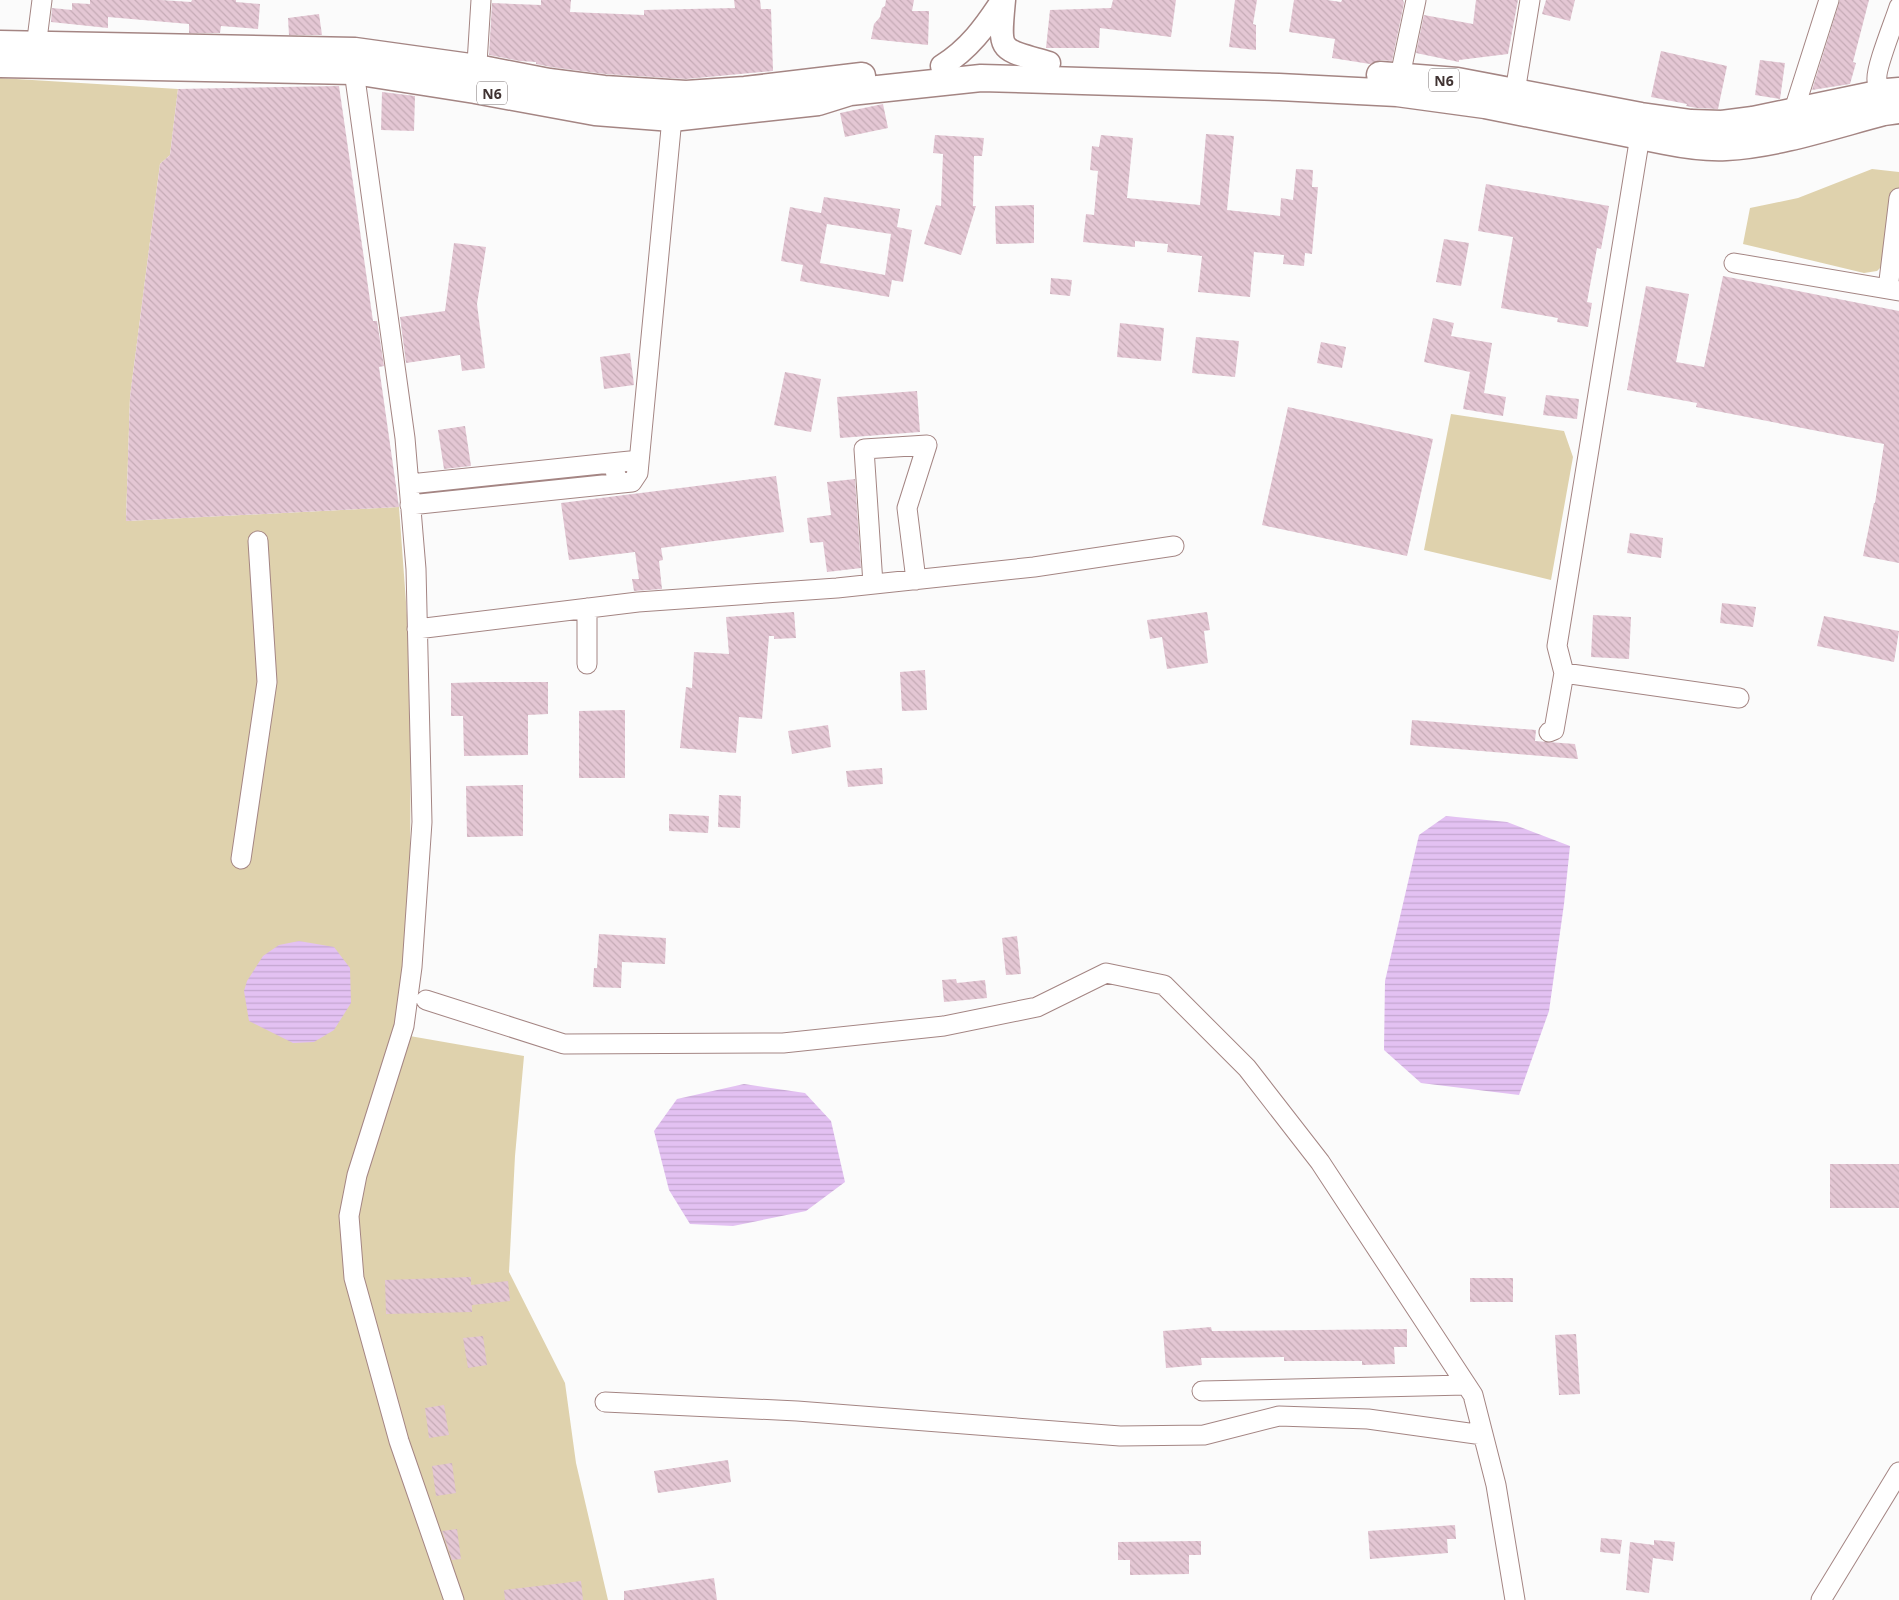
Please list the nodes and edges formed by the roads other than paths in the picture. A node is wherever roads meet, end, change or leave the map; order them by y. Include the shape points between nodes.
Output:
1 (42, 0) edge
2 (482, 0) edge
3 (1003, 0) edge
4 (1416, 0) edge
5 (1530, 0) edge
6 (1829, 0) edge
7 (1899, 7) edge
8 (0, 44) edge
9 (35, 54) junction
10 (355, 61) junction
11 (1049, 63) junction
12 (0, 64) edge
13 (942, 66) junction
14 (1400, 76) junction
15 (476, 79) junction
16 (1515, 92) junction
17 (1895, 98) edge
18 (1794, 110) junction
19 (672, 118) junction
20 (1640, 136) junction
21 (1899, 198) edge
22 (1734, 263) dead end
23 (1894, 290) edge
24 (630, 478) junction
25 (410, 484) junction
26 (410, 505) junction
27 (258, 541) dead end
28 (1174, 546) dead end
29 (916, 580) junction
30 (873, 584) junction
31 (587, 608) junction
32 (417, 629) junction
33 (587, 664) dead end
34 (1564, 673) junction
35 (1739, 698) dead end
36 (1549, 732) dead end
37 (240, 860) dead end
38 (426, 1000) dead end
39 (1466, 1385) junction
40 (1202, 1391) dead end
41 (605, 1402) dead end
42 (1483, 1435) junction
43 (1899, 1472) edge
44 (454, 1600) edge
45 (1515, 1600) edge
46 (1821, 1600) edge

1 - 9 street
2 - 15 street
3 - 11 main road via 1002,42 1005,48
3 - 13 main road via 973,42
4 - 14 street
5 - 16 street
6 - 18 street
7 - 17 street via 1876,80
8 - 9 highway, N6
9 - 10 highway, N6
9 - 12 highway, N6
10 - 15 highway, N6
10 - 25 street
11 - 13 highway, N6 via 982,62
11 - 14 highway, N6
13 - 15 highway, N6 via 686,94
14 - 16 highway, N6 via 1457,81
15 - 19 highway, N6 via 596,112
16 - 18 highway, N6 via 1691,123 1722,124
17 - 18 highway, N6
17 - 20 highway, N6 via 1884,112 1780,138 1725,147 1692,146
19 - 20 highway, N6 via 818,102 850,92 981,78 1397,94 1484,105
19 - 24 street
20 - 34 street via 1556,646
21 - 23 street
22 - 23 street
24 - 25 street via 638,468 630,461
24 - 26 street
25 - 26 street
26 - 32 street
27 - 37 street via 267,682
28 - 29 street via 1034,567
29 - 30 street
29 - 30 street via 907,508 927,444 864,449
30 - 31 street
31 - 32 street
31 - 33 street
32 - 44 street via 422,822 412,967 404,1026 357,1175 349,1216 354,1278 400,1441
34 - 35 street
34 - 36 street via 1554,730
38 - 39 street via 564,1044 783,1043 944,1026 1037,1007 1106,972 1164,985 1247,1068 1320,1162
39 - 40 street
39 - 42 street via 1473,1395
41 - 42 street via 797,1411 1120,1436 1204,1435 1279,1416 1368,1419
42 - 45 street via 1496,1485
43 - 46 street

